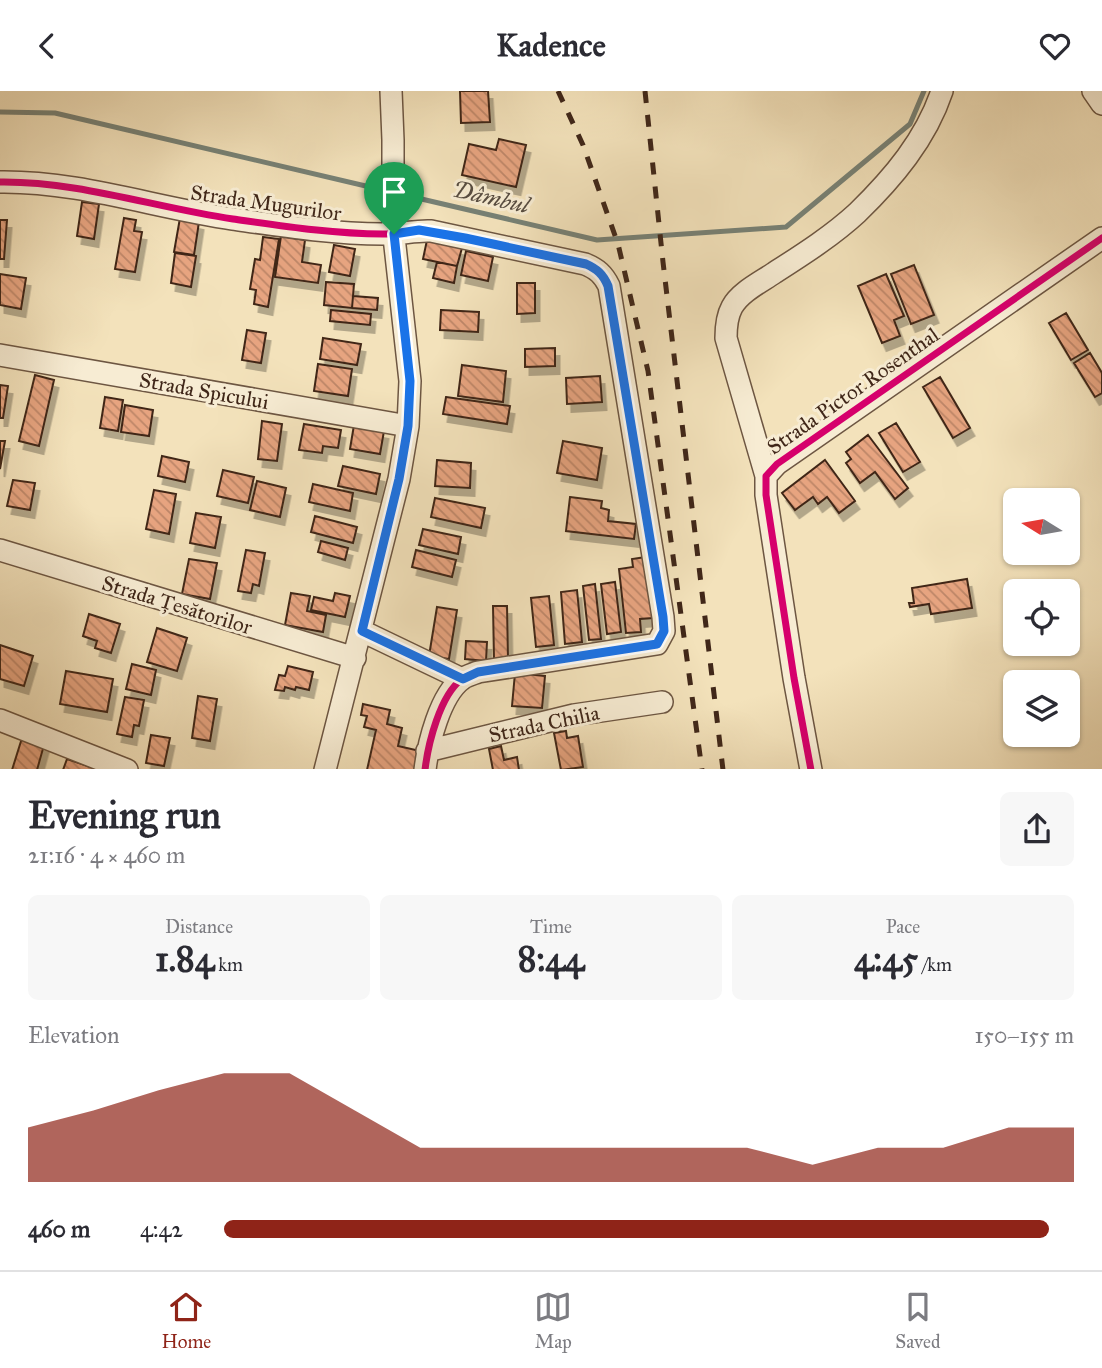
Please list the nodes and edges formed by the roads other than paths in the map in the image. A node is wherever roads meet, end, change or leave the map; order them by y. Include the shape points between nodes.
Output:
1 (391, 91) edge
2 (942, 91) edge
3 (1093, 91) edge
4 (1102, 104) edge
5 (0, 182) edge
6 (393, 231) junction
7 (1102, 238) edge
8 (0, 355) edge
9 (408, 426) junction
10 (766, 475) junction
11 (0, 550) edge
12 (362, 631) junction
13 (355, 658) junction
14 (463, 679) junction
15 (662, 702) dead end
16 (0, 720) edge
17 (426, 760) edge
18 (127, 769) edge
19 (325, 769) edge
20 (811, 769) edge

1 - 6 street
2 - 10 street via 924,135 856,214 733,305 726,338
3 - 4 street
5 - 6 street, Strada Mugurilor via 70,188 275,225
6 - 9 street via 410,381
6 - 14 street, Strada Mugurilor via 419,230 586,264 604,277 663,617 662,638 657,644 478,672
7 - 10 street, Strada Pictor Rosenthal
8 - 9 street, Strada Spicului
9 - 12 street
10 - 20 street, Strada Pictor Rosenthal
11 - 13 street, Strada Țesătorilor
12 - 13 street
12 - 14 street
13 - 19 street
14 - 17 street via 442,707
15 - 17 street, Strada Chilia via 574,715
16 - 18 street

